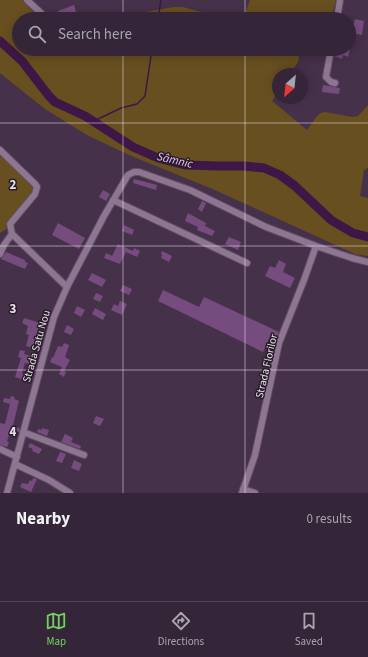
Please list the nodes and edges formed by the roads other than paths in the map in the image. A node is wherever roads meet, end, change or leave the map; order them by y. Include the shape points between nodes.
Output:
1 (28, 0) edge
2 (340, 0) edge
3 (40, 12) edge
4 (338, 12) edge
5 (330, 56) edge
6 (336, 83) dead end
7 (0, 150) edge
8 (113, 200) junction
9 (12, 234) junction
10 (316, 246) junction
11 (0, 254) edge
12 (368, 262) edge
13 (247, 263) dead end
14 (67, 286) junction
15 (23, 432) junction
16 (0, 449) edge
17 (84, 455) dead end
18 (16, 460) junction
19 (243, 491) edge
20 (7, 493) edge
21 (70, 493) edge
22 (255, 493) edge

1 - 3 street
2 - 4 street
5 - 6 street via 326,77
7 - 9 street via 37,187 35,194 10,224
8 - 10 street, Strada Satu Nou via 126,177 139,172 190,190 266,227
8 - 13 street
8 - 14 street, Strada Satu Nou
9 - 11 street
9 - 14 street
10 - 12 street
10 - 19 street, Strada Florilor via 279,343 255,455
14 - 15 street, Strada Satu Nou via 49,330
15 - 17 street
15 - 18 street, Strada Satu Nou
16 - 18 street
18 - 20 street, Strada Satu Nou
18 - 21 street
19 - 22 street

